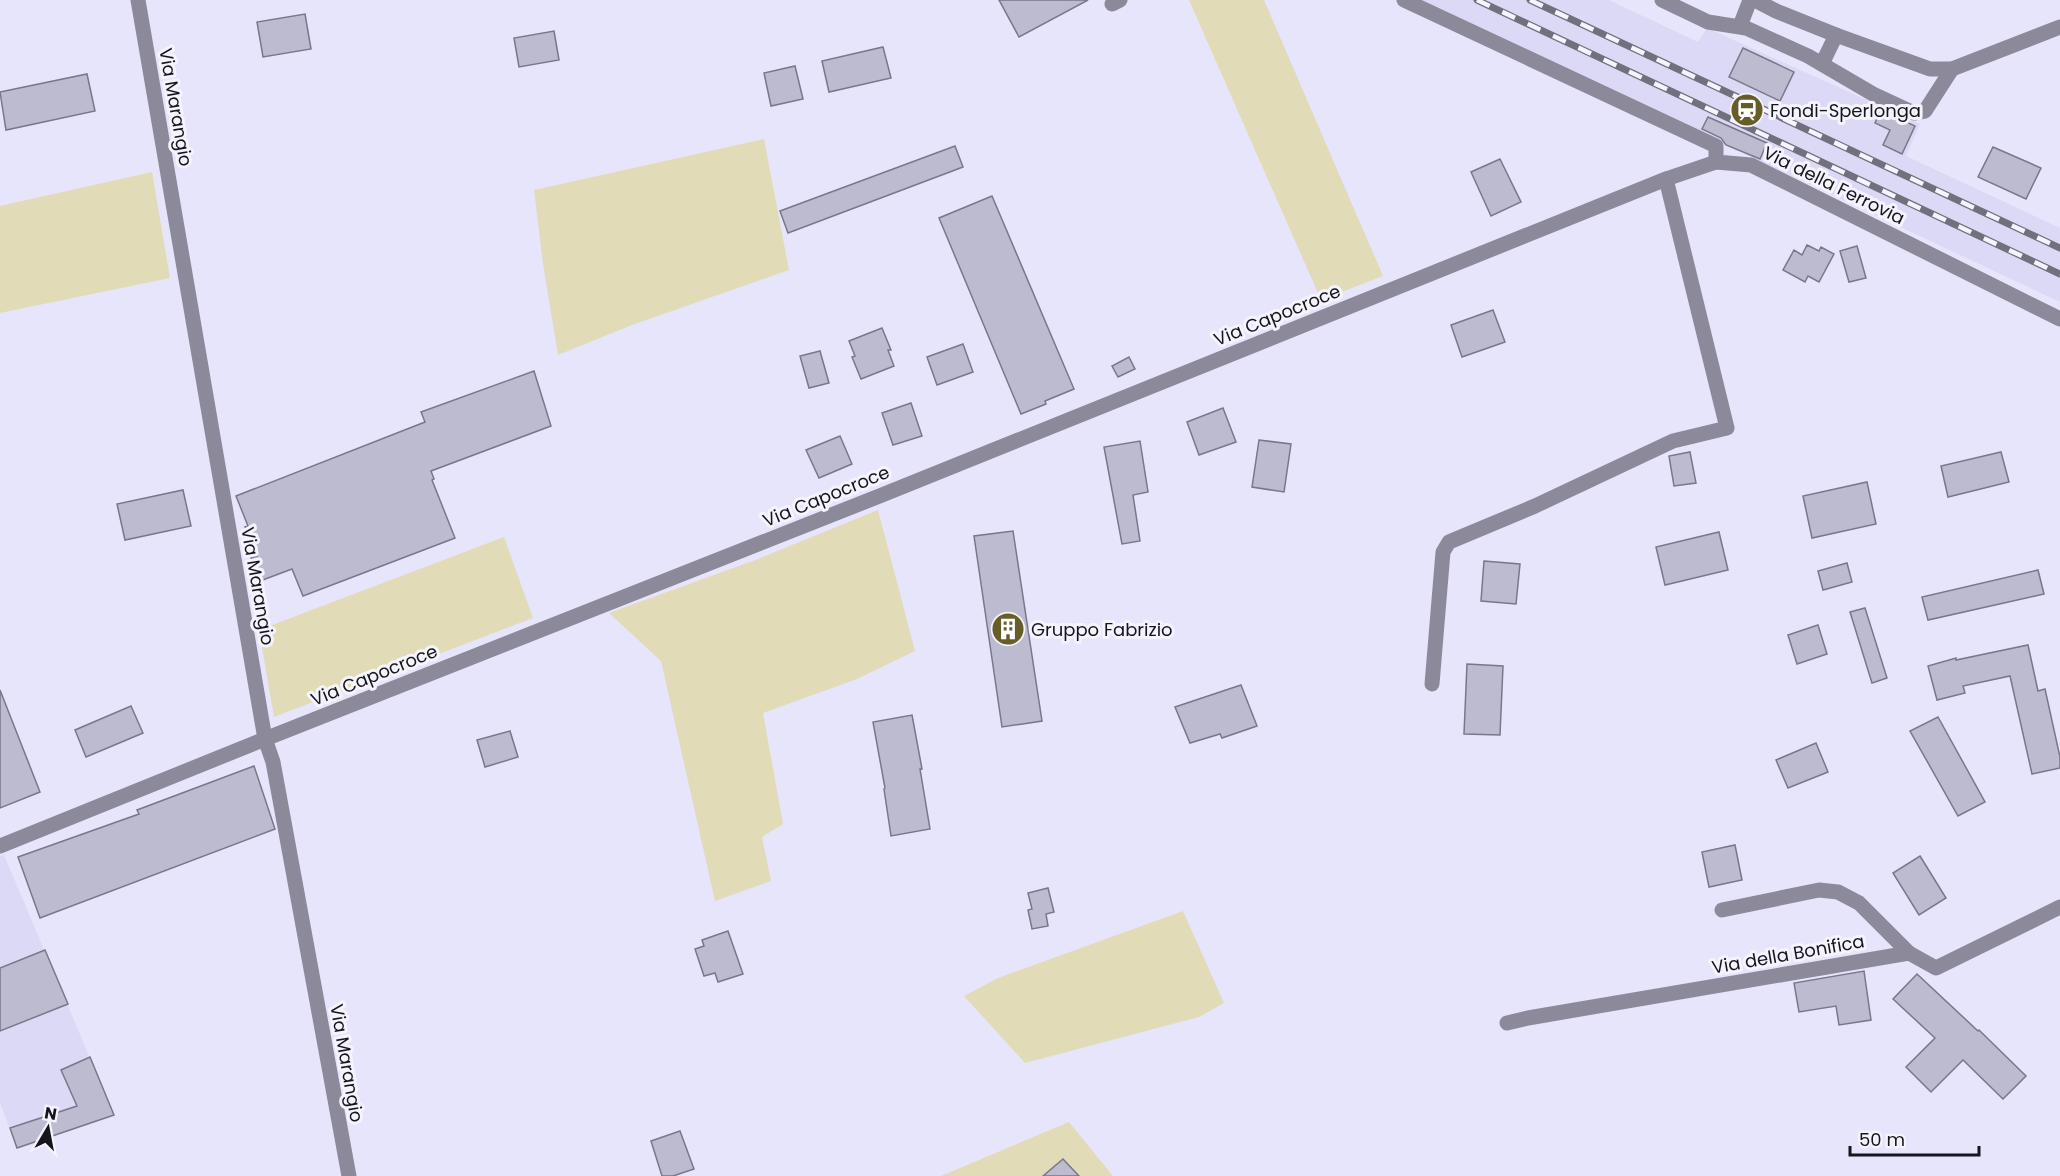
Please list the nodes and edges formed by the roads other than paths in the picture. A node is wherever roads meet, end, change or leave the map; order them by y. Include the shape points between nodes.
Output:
1 (138, 0) edge
2 (1404, 0) edge
3 (1662, 0) edge
4 (1750, 0) edge
5 (1755, 0) edge
6 (1740, 26) junction
7 (2060, 27) edge
8 (1836, 35) junction
9 (1822, 64) junction
10 (1952, 69) junction
11 (1716, 162) junction
12 (1666, 179) junction
13 (2060, 319) edge
14 (1432, 684) dead end
15 (265, 739) junction
16 (0, 846) edge
17 (2060, 906) edge
18 (1722, 910) dead end
19 (1909, 953) junction
20 (1507, 1023) dead end
21 (349, 1176) edge

1 - 15 street, Via Marangio
2 - 11 street via 1716,146
3 - 6 street via 1708,22
4 - 6 street
5 - 8 street
6 - 9 street
7 - 10 street
8 - 9 street
8 - 10 street via 1930,69
9 - 10 street via 1914,113 1925,111
11 - 12 street, Via Capocroce
11 - 13 street, Via della Ferrovia via 1751,165
12 - 14 street via 1727,428 1673,441 1449,542 1443,552
12 - 15 street, Via Capocroce
15 - 16 street, Via Capocroce
15 - 21 street, Via Marangio via 273,762
17 - 19 street via 1936,968
18 - 19 street via 1819,890 1838,892 1859,903
19 - 20 street, Via della Bonifica

